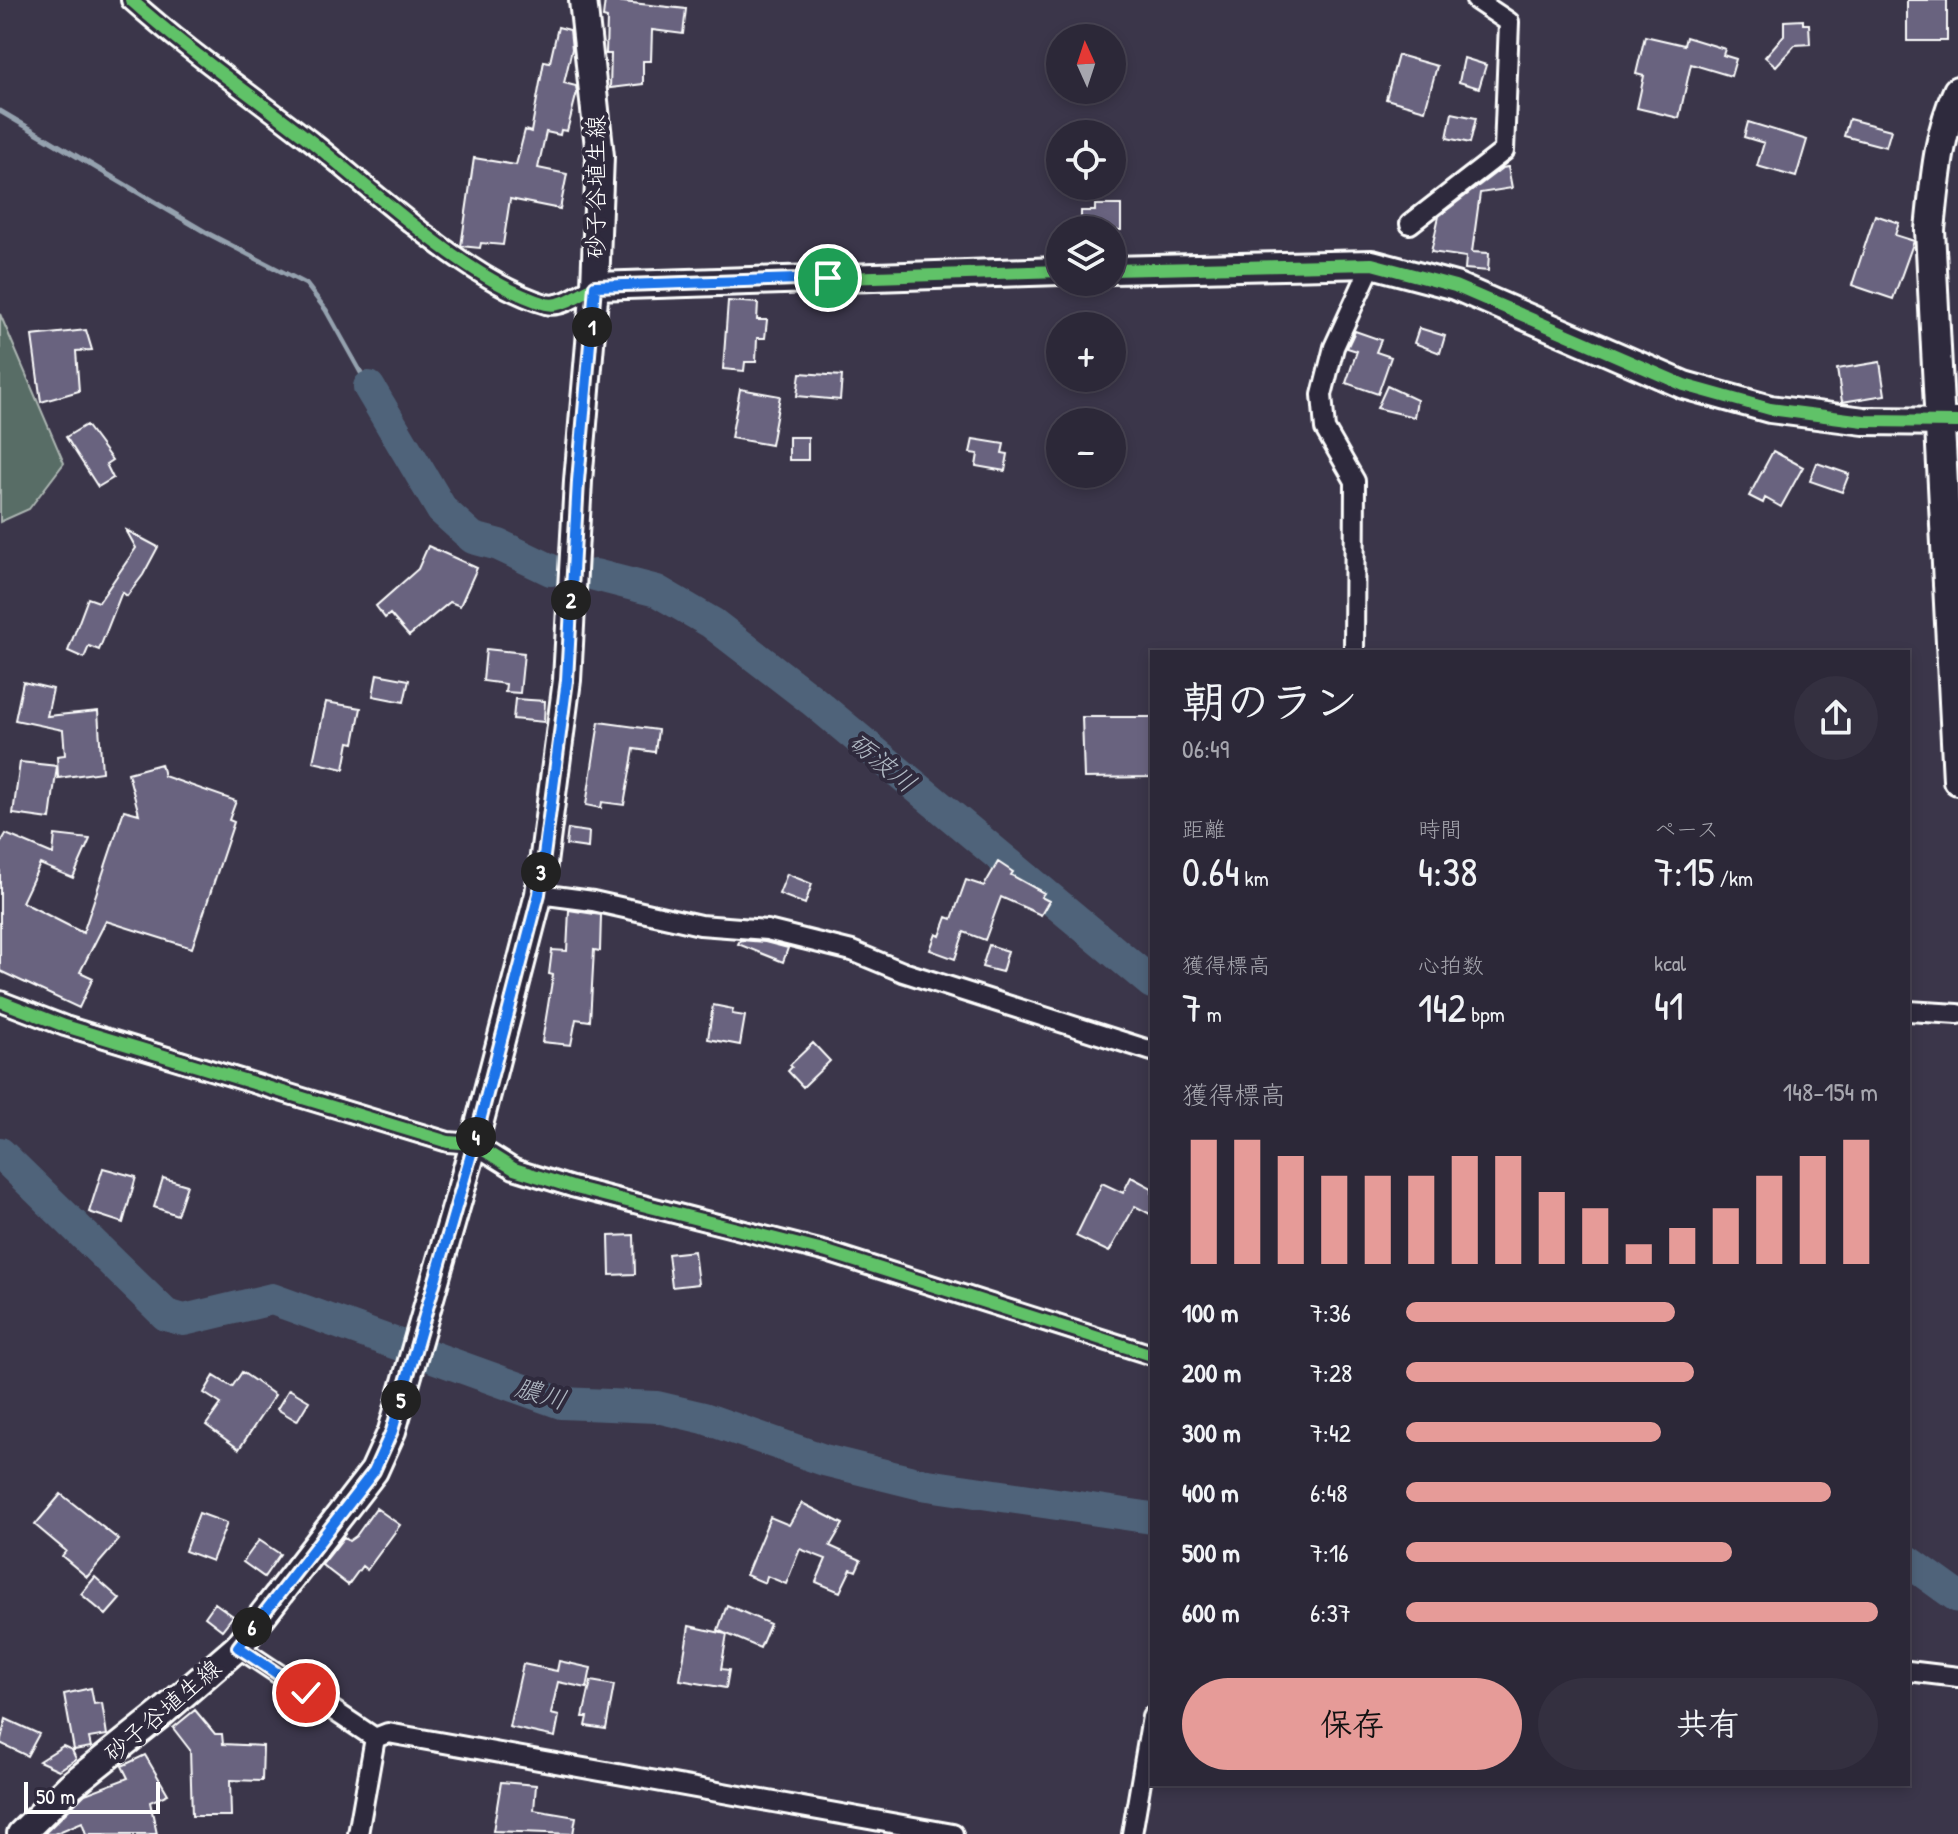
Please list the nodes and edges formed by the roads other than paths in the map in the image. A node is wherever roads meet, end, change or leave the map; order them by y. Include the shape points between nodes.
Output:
1 (131, 0) edge
2 (583, 0) edge
3 (1476, 0) edge
4 (1958, 91) edge
5 (1410, 224) dead end
6 (1372, 264) junction
7 (1126, 270) edge
8 (1046, 271) edge
9 (595, 286) junction
10 (1948, 422) edge
11 (1354, 650) edge
12 (1958, 780) edge
13 (539, 894) junction
14 (0, 1001) edge
15 (1910, 1011) edge
16 (1958, 1014) edge
17 (1150, 1050) edge
18 (474, 1144) junction
19 (1150, 1354) edge
20 (238, 1647) junction
21 (1910, 1671) edge
22 (1958, 1677) edge
23 (1150, 1729) edge
24 (375, 1738) junction
25 (21, 1834) edge
26 (358, 1834) edge
27 (953, 1834) edge
28 (1132, 1834) edge

1 - 9 street via 430,238 504,286 558,305
2 - 9 main road, 砂子谷埴生線 via 600,156
3 - 5 street via 1509,22 1504,151
4 - 10 main road via 1936,168 1930,230
6 - 7 main road
6 - 10 main road via 1455,286 1698,389 1770,409 1864,421
6 - 11 street via 1334,347 1322,395 1325,429 1355,481
8 - 9 main road
9 - 13 main road, 砂子谷埴生線 via 567,680
10 - 12 main road
13 - 17 street via 700,925 767,930 852,951
13 - 18 main road, 砂子谷埴生線
14 - 18 street via 80,1031 448,1142
15 - 16 street
18 - 19 street via 514,1169 907,1275
18 - 20 main road, 砂子谷埴生線 via 392,1431 374,1471
20 - 24 street
20 - 25 main road, 砂子谷埴生線 via 70,1786
21 - 22 street
23 - 28 street
24 - 26 street
24 - 27 street via 388,1733

